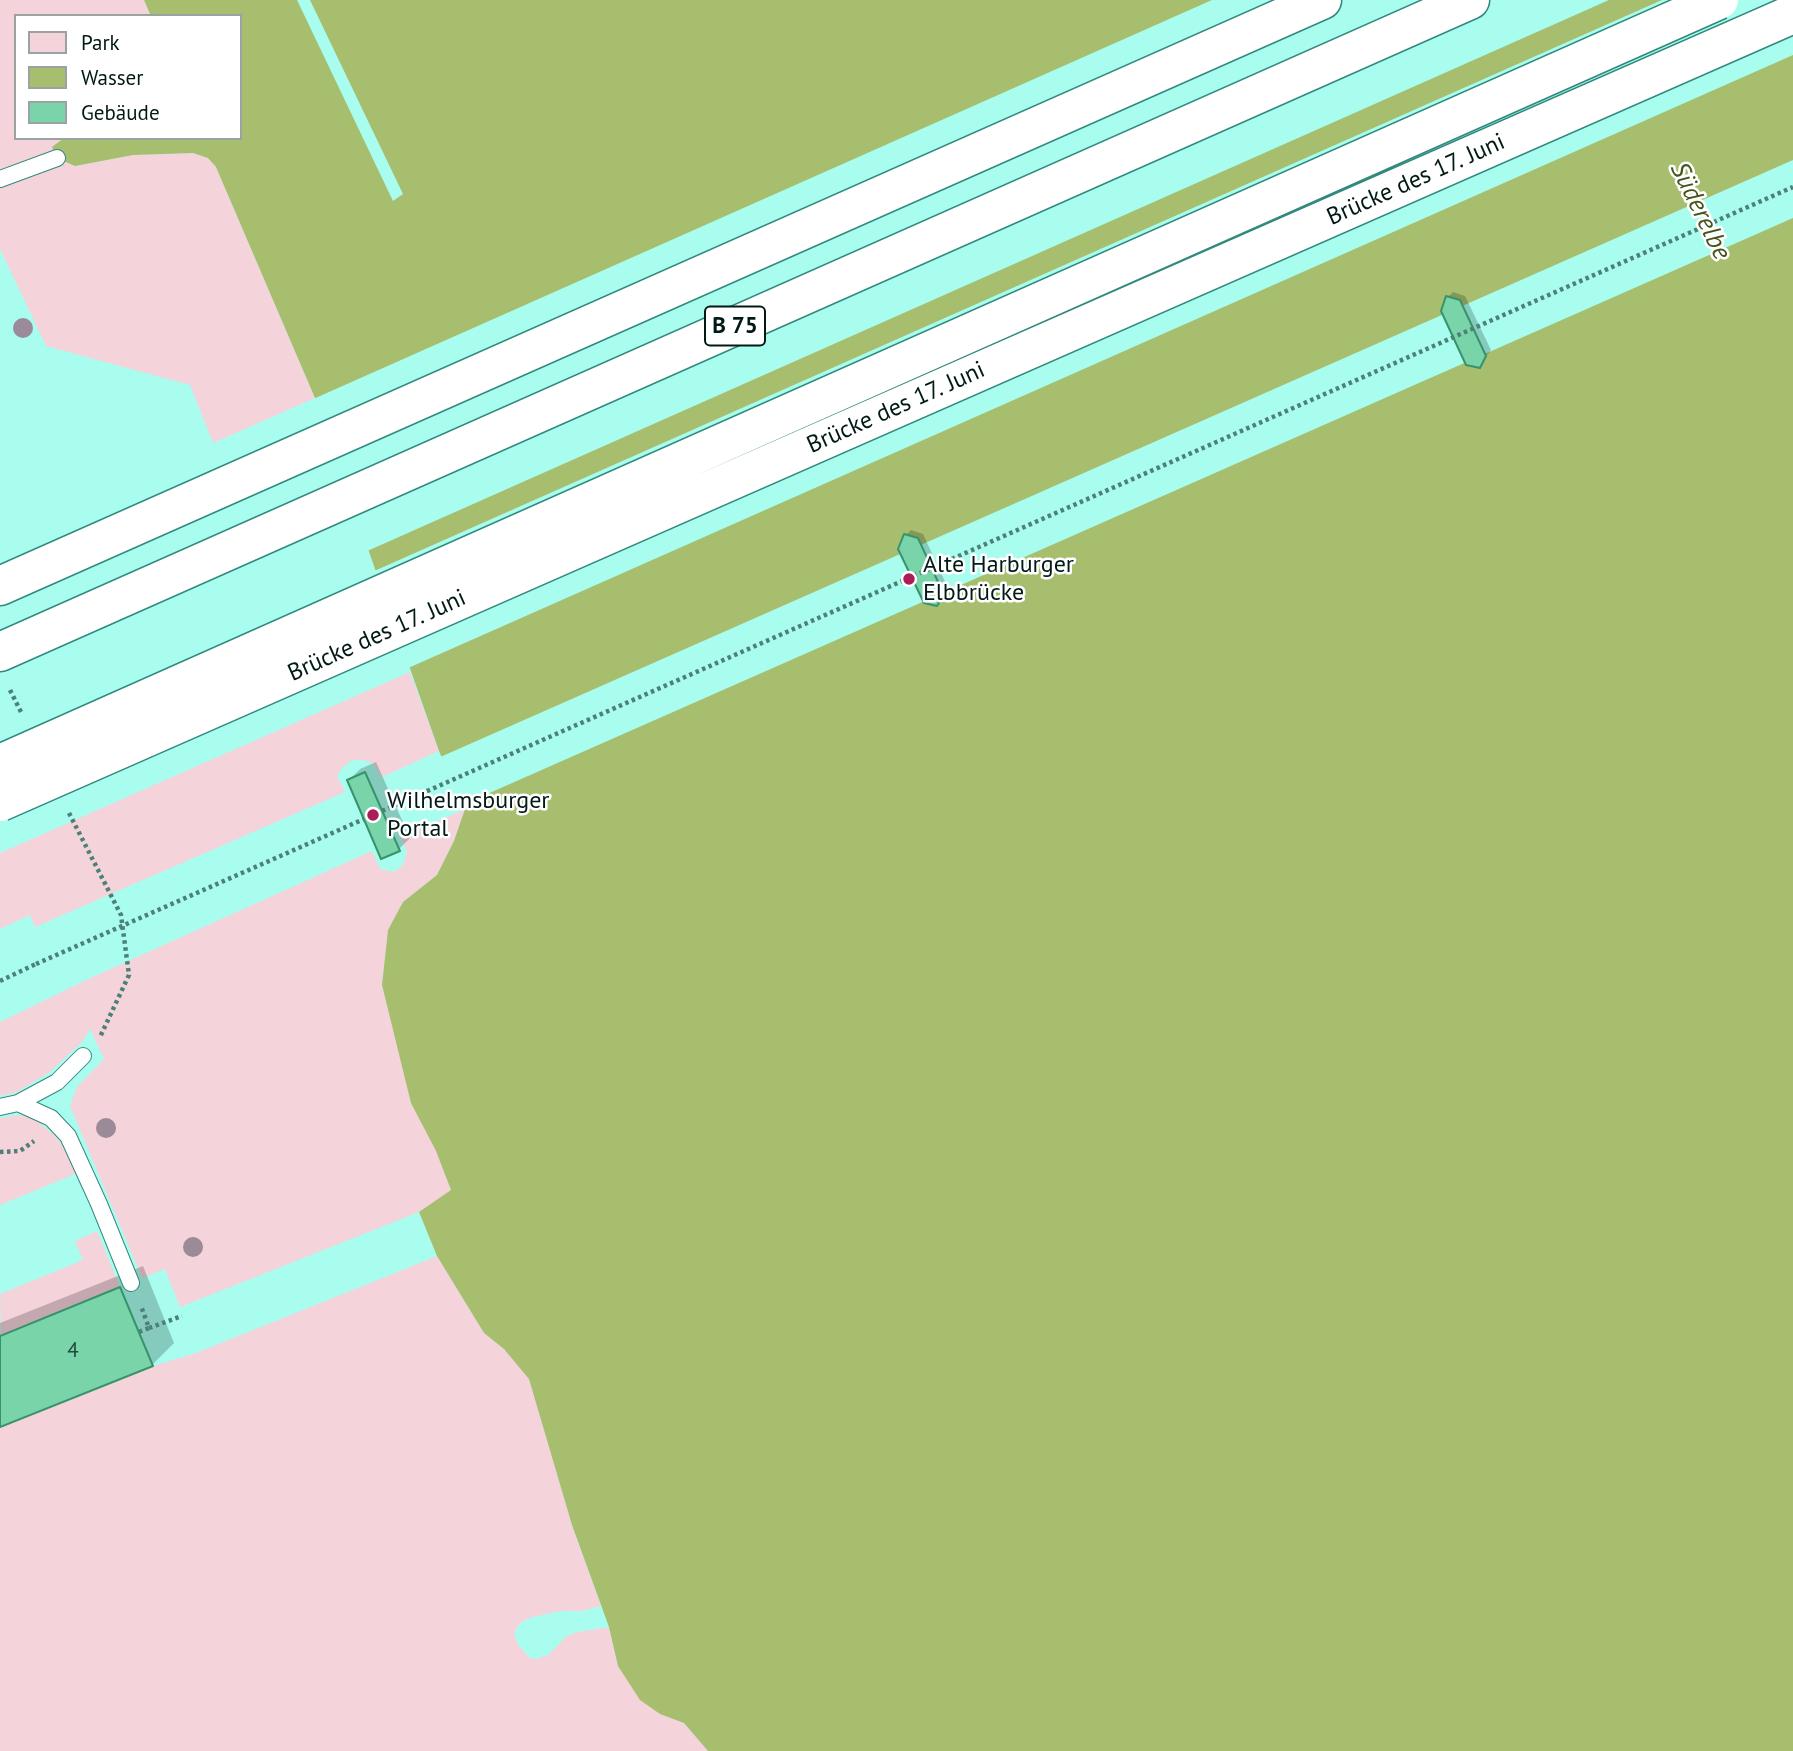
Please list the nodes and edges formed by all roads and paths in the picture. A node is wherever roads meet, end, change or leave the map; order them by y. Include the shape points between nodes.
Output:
1 (1322, 0) edge
2 (1470, 0) edge
3 (1720, 0) edge
4 (1793, 14) edge
5 (57, 158) dead end
6 (0, 179) edge
7 (1793, 187) edge
8 (0, 586) edge
9 (3, 667) edge
10 (24, 718) dead end
11 (0, 764) edge
12 (0, 802) edge
13 (65, 804) dead end
14 (382, 811) dead end
15 (364, 819) dead end
16 (0, 983) edge
17 (83, 1056) joint
18 (18, 1103) junction
19 (0, 1107) edge
20 (131, 1283) dead end
21 (182, 1316) dead end
22 (149, 1328) dead end

1 - 8 main road, B 75
2 - 9 main road, B 75
3 - 11 main road, Brücke des 17. Juni, bridge
4 - 12 main road, Brücke des 17. Juni, bridge
5 - 6 lane
7 - 14 path
9 - 10 path
13 - 17 path via 121,915 130,975 97,1043
15 - 16 path, bridge
17 - 18 lane via 57,1082
18 - 19 lane
18 - 20 lane via 51,1118 68,1136
21 - 22 path

